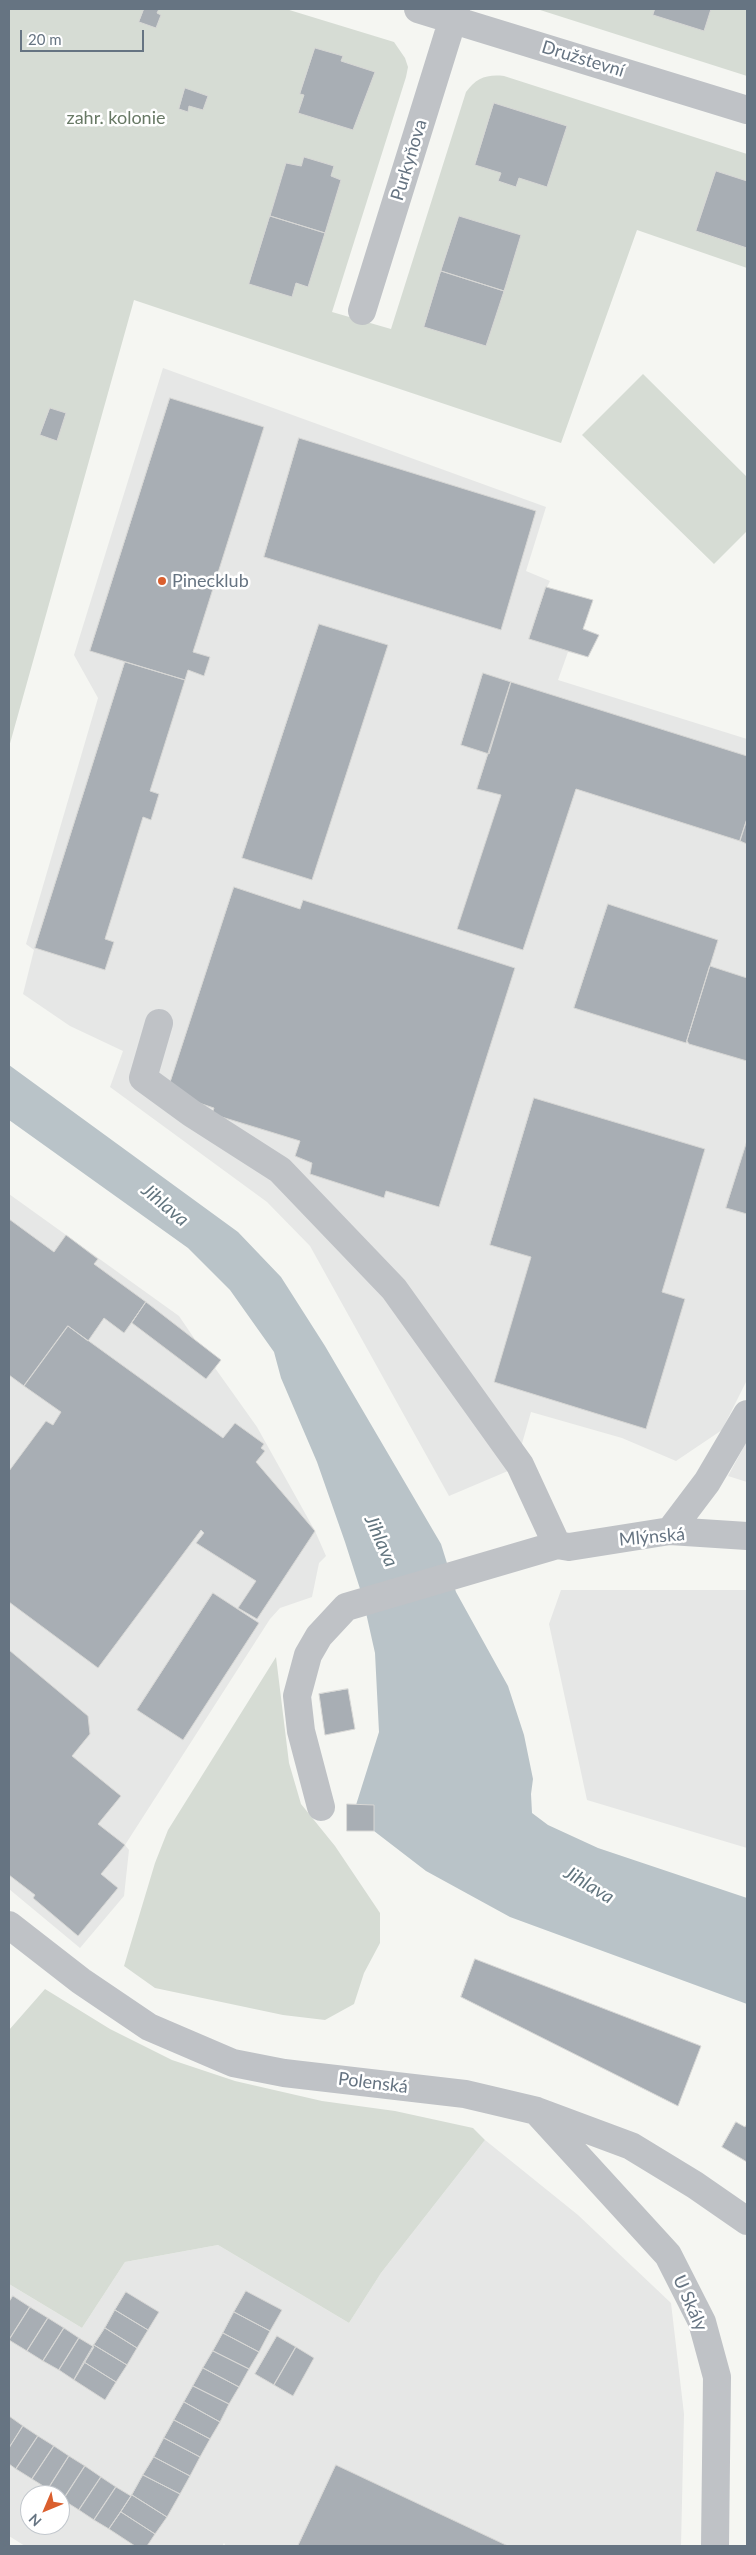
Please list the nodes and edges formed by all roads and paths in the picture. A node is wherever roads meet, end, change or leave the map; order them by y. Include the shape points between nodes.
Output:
1 (418, 9) edge
2 (455, 14) edge
3 (747, 110) edge
4 (362, 311) dead end
5 (159, 1023) dead end
6 (747, 1414) edge
7 (670, 1531) junction
8 (747, 1536) edge
9 (556, 1545) junction
10 (321, 1807) dead end
11 (9, 1925) edge
12 (536, 2111) junction
13 (747, 2221) edge
14 (715, 2546) edge

1 - 2 street, Družstevní
2 - 3 street, Družstevní
2 - 4 street, Purkyňova
5 - 9 street via 143,1078 280,1170 394,1289 520,1465
6 - 7 street via 706,1482
7 - 8 street, Mlýnská
7 - 9 street, Mlýnská via 569,1547
9 - 10 street, Mlýnská via 346,1608 319,1636 308,1655 297,1696 301,1731
11 - 12 street, Polenská via 81,1981 149,2027 233,2062 293,2074 464,2094
12 - 13 street, Polenská via 631,2146
12 - 14 street, U Skály via 668,2255 702,2322 717,2377

